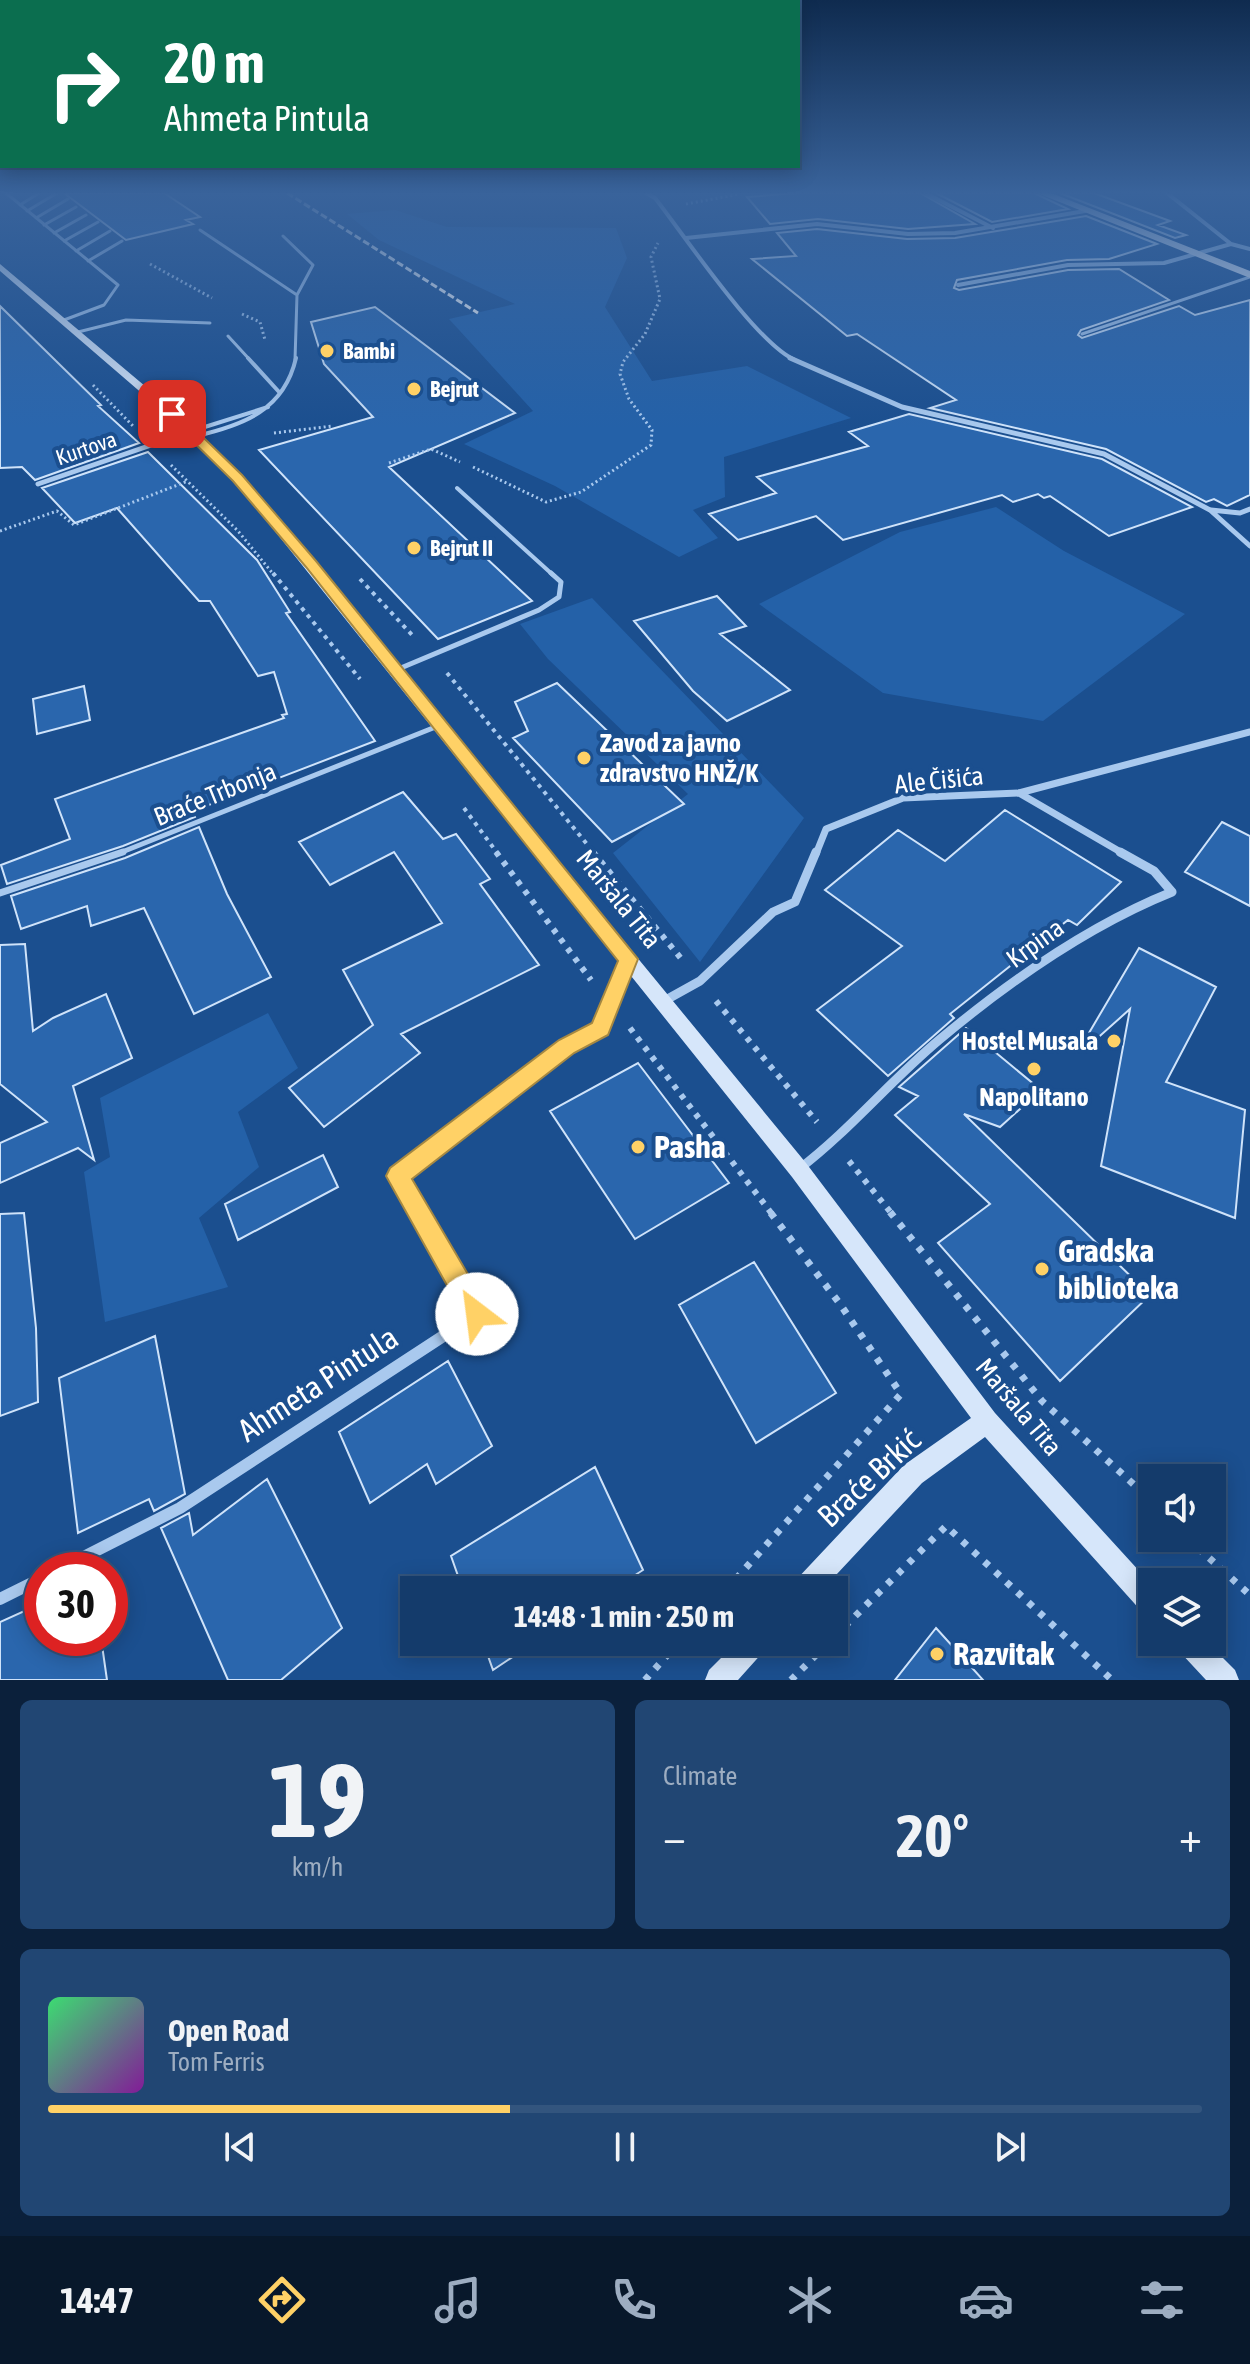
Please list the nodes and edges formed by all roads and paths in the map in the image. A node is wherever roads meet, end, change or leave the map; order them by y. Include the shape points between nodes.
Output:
1 (5, 271) edge
2 (101, 271) edge
3 (262, 271) edge
4 (310, 271) edge
5 (654, 271) edge
6 (713, 271) edge
7 (1033, 271) edge
8 (1250, 276) edge
9 (958, 285) dead end
10 (297, 295) junction
11 (64, 320) junction
12 (210, 323) dead end
13 (78, 332) junction
14 (1082, 334) dead end
15 (228, 336) dead end
16 (280, 393) junction
17 (271, 406) junction
18 (127, 420) dead end
19 (333, 426) dead end
20 (271, 433) dead end
21 (194, 434) junction
22 (152, 445) junction
23 (389, 463) dead end
24 (188, 481) junction
25 (38, 484) dead end
26 (457, 488) dead end
27 (1250, 509) edge
28 (1210, 510) junction
29 (0, 531) edge
30 (1250, 546) edge
31 (396, 670) junction
32 (361, 680) dead end
33 (441, 725) junction
34 (1250, 732) edge
35 (1019, 793) junction
36 (462, 806) dead end
37 (0, 893) edge
38 (628, 959) junction
39 (664, 1001) junction
40 (612, 1008) junction
41 (799, 1170) junction
42 (987, 1421) junction
43 (93, 1552) edge
44 (1202, 1552) edge
45 (738, 1576) edge
46 (817, 1576) edge
47 (24, 1587) edge
48 (1138, 1588) edge
49 (1250, 1595) edge
50 (0, 1599) edge
51 (848, 1623) edge
52 (666, 1656) edge
53 (742, 1656) edge
54 (815, 1656) edge
55 (1202, 1656) edge
56 (645, 1680) edge
57 (719, 1680) edge
58 (791, 1680) edge
59 (1112, 1680) edge
60 (1225, 1680) edge

1 - 11 street, Maršala Tita
2 - 11 lane via 118,290 101,307
3 - 10 lane
4 - 10 lane
5 - 23 path via 660,299 620,374 629,399 652,430 651,445 581,492 546,502 431,449
6 - 28 street via 773,346 804,367 940,419 1104,454
7 - 9 street
8 - 14 lane
10 - 16 lane via 296,366
11 - 13 street, Maršala Tita
12 - 13 lane via 126,320
13 - 21 street, Maršala Tita
15 - 16 lane
16 - 17 lane
17 - 21 lane
17 - 21 lane via 242,426
18 - 22 path
19 - 20 path
21 - 22 street, Kurtova
21 - 31 street, Maršala Tita via 311,564
22 - 24 path
22 - 25 street, Kurtova
24 - 29 path via 74,525 57,511
24 - 32 path via 238,531
26 - 31 lane via 561,582 559,597
27 - 28 street
28 - 30 street
31 - 33 street, Maršala Tita
33 - 37 lane, Braće Trbonja via 137,847
33 - 38 street, Maršala Tita
34 - 35 street, Ale Čišića
35 - 39 street, Ale Čišića via 903,798 826,829 795,902 773,912 700,981
35 - 41 street, Krpina via 1154,871 1172,892 1077,939 939,1040
36 - 40 path
38 - 39 street, Maršala Tita
38 - 40 street, Ahmeta Pintula
39 - 41 street, Maršala Tita
40 - 43 street, Ahmeta Pintula via 600,1029 566,1047 398,1176 477,1314 180,1508
40 - 45 path via 830,1292 901,1394
41 - 42 street, Maršala Tita
42 - 46 street, Braće Brkić via 913,1474
42 - 48 street, Maršala Tita
44 - 49 path
47 - 50 street
51 - 59 path via 946,1526
52 - 56 path
53 - 57 street
54 - 58 path
55 - 60 street

